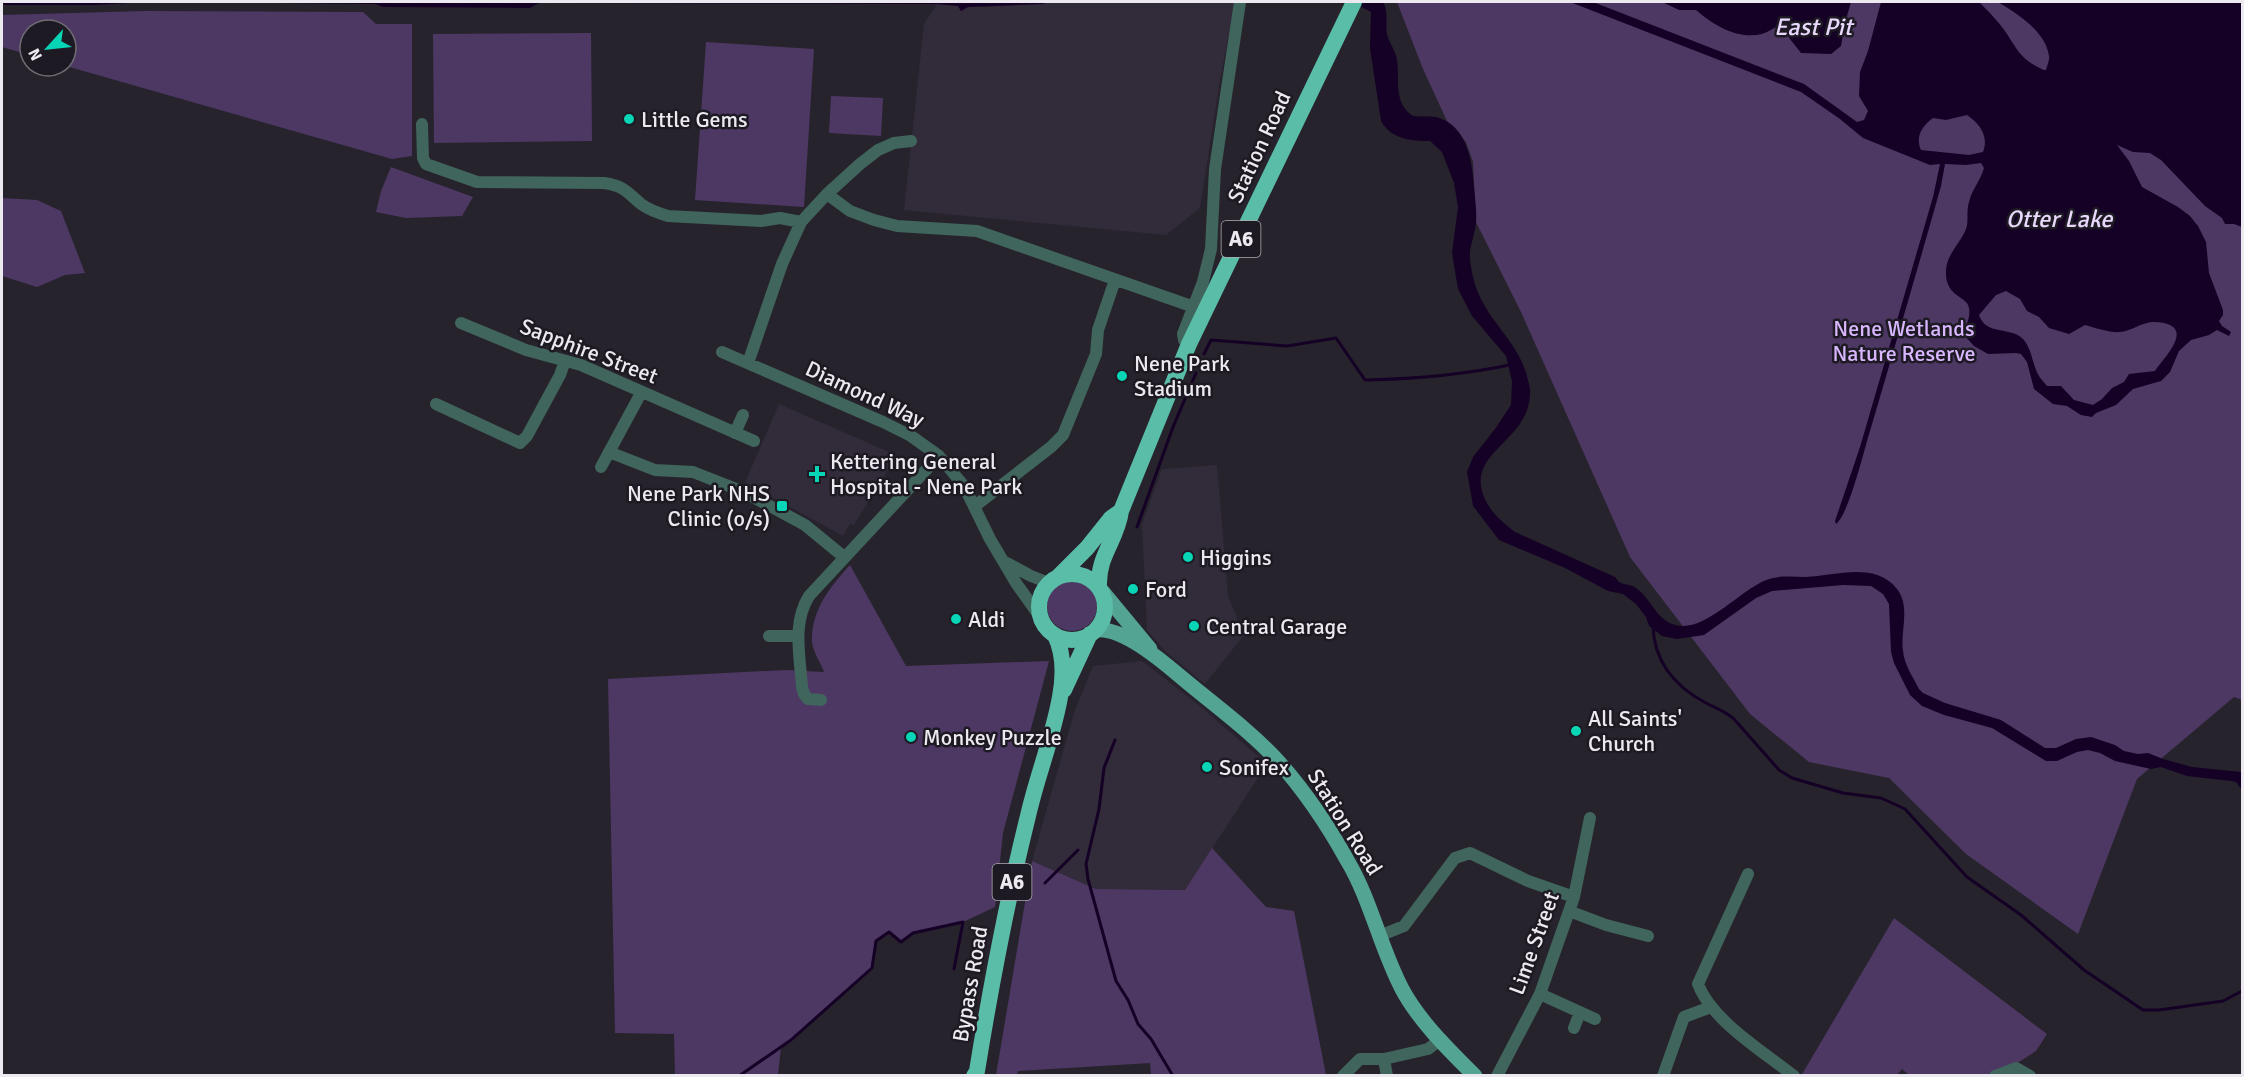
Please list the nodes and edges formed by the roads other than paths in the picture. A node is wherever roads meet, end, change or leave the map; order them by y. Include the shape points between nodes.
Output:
1 (1240, 2) edge
2 (1354, 2) edge
3 (422, 124) dead end
4 (911, 141) dead end
5 (827, 194) junction
6 (801, 222) junction
7 (1115, 280) junction
8 (1194, 306) junction
9 (461, 323) dead end
10 (1189, 344) junction
11 (722, 352) dead end
12 (565, 360) junction
13 (748, 363) junction
14 (641, 393) junction
15 (436, 404) dead end
16 (743, 415) dead end
17 (735, 433) junction
18 (754, 441) dead end
19 (609, 452) junction
20 (939, 456) junction
21 (601, 467) dead end
22 (975, 506) junction
23 (1120, 511) junction
24 (844, 557) junction
25 (1005, 562) junction
26 (1054, 580) junction
27 (1100, 589) junction
28 (1043, 621) junction
29 (1093, 632) junction
30 (1055, 635) junction
31 (769, 636) dead end
32 (798, 636) junction
33 (1154, 654) junction
34 (1061, 696) junction
35 (821, 700) dead end
36 (1590, 818) dead end
37 (1748, 874) dead end
38 (1574, 897) junction
39 (1569, 911) junction
40 (1379, 936) junction
41 (1648, 936) dead end
42 (1540, 994) junction
43 (1711, 1007) junction
44 (1580, 1012) junction
45 (1595, 1019) dead end
46 (1574, 1028) dead end
47 (1440, 1040) junction
48 (1384, 1059) junction
49 (977, 1074) edge
50 (1343, 1076) edge
51 (1387, 1076) edge
52 (1475, 1076) edge
53 (1497, 1076) edge
54 (1663, 1076) edge
55 (1794, 1076) edge
56 (1995, 1076) edge
57 (2030, 1076) edge

1 - 8 street, Station Road via 1215,169 1211,249
2 - 10 highway, Station Road / A6
3 - 6 street via 426,164 477,182 604,183 619,185 641,204 668,216 761,221 780,218
4 - 5 street via 878,150
5 - 6 street
5 - 7 street via 850,212 874,220 897,226 977,231
6 - 13 street via 782,264
7 - 8 street
7 - 22 street via 1098,330 1096,354 1063,435
8 - 10 street, Station Road via 1182,334
9 - 12 street, Sapphire Street via 526,350
10 - 23 highway, Station Road / A6
11 - 13 street, Diamond Way
12 - 14 street, Sapphire Street
12 - 15 street via 520,443
13 - 20 street, Diamond Way via 883,422
14 - 17 street, Sapphire Street
14 - 19 street
16 - 17 street
17 - 18 street, Sapphire Street
19 - 21 street
19 - 24 street via 655,470 693,472 744,492 805,525
20 - 22 street, Diamond Way
20 - 24 street
22 - 25 street, Diamond Way
23 - 26 highway, Station Road / A6
23 - 27 highway, Station Road / A6 via 1119,524 1100,565
24 - 32 street via 802,607
25 - 26 street, Diamond Way via 1031,576
25 - 28 street, Diamond Way
26 - 27 highway via 1078,574
26 - 28 highway via 1041,598
27 - 29 highway via 1105,612
27 - 33 main road, Station Road
28 - 30 highway
29 - 30 highway via 1070,640
29 - 33 main road, Station Road via 1111,630
29 - 34 highway, Bypass Road / A6
30 - 34 highway, Bypass Road / A6 via 1063,657
31 - 32 street
32 - 35 street via 804,694 808,699
33 - 40 main road, Station Road via 1240,725 1291,777 1348,862
34 - 49 highway, Bypass Road / A6 via 1009,892
36 - 38 street, Lime Street
37 - 43 street via 1698,984
38 - 39 street, Lime Street
38 - 40 street via 1528,881 1470,853 1455,858 1404,926
39 - 41 street
39 - 42 street, Lime Street
40 - 47 main road, Station Road via 1403,992
42 - 44 street
42 - 53 street, Lime Street
43 - 54 street via 1684,1017
43 - 55 street
44 - 45 street
44 - 46 street
47 - 48 street via 1428,1049
47 - 52 main road, Station Road
48 - 50 street via 1360,1059
48 - 51 street
56 - 57 street via 2016,1068

